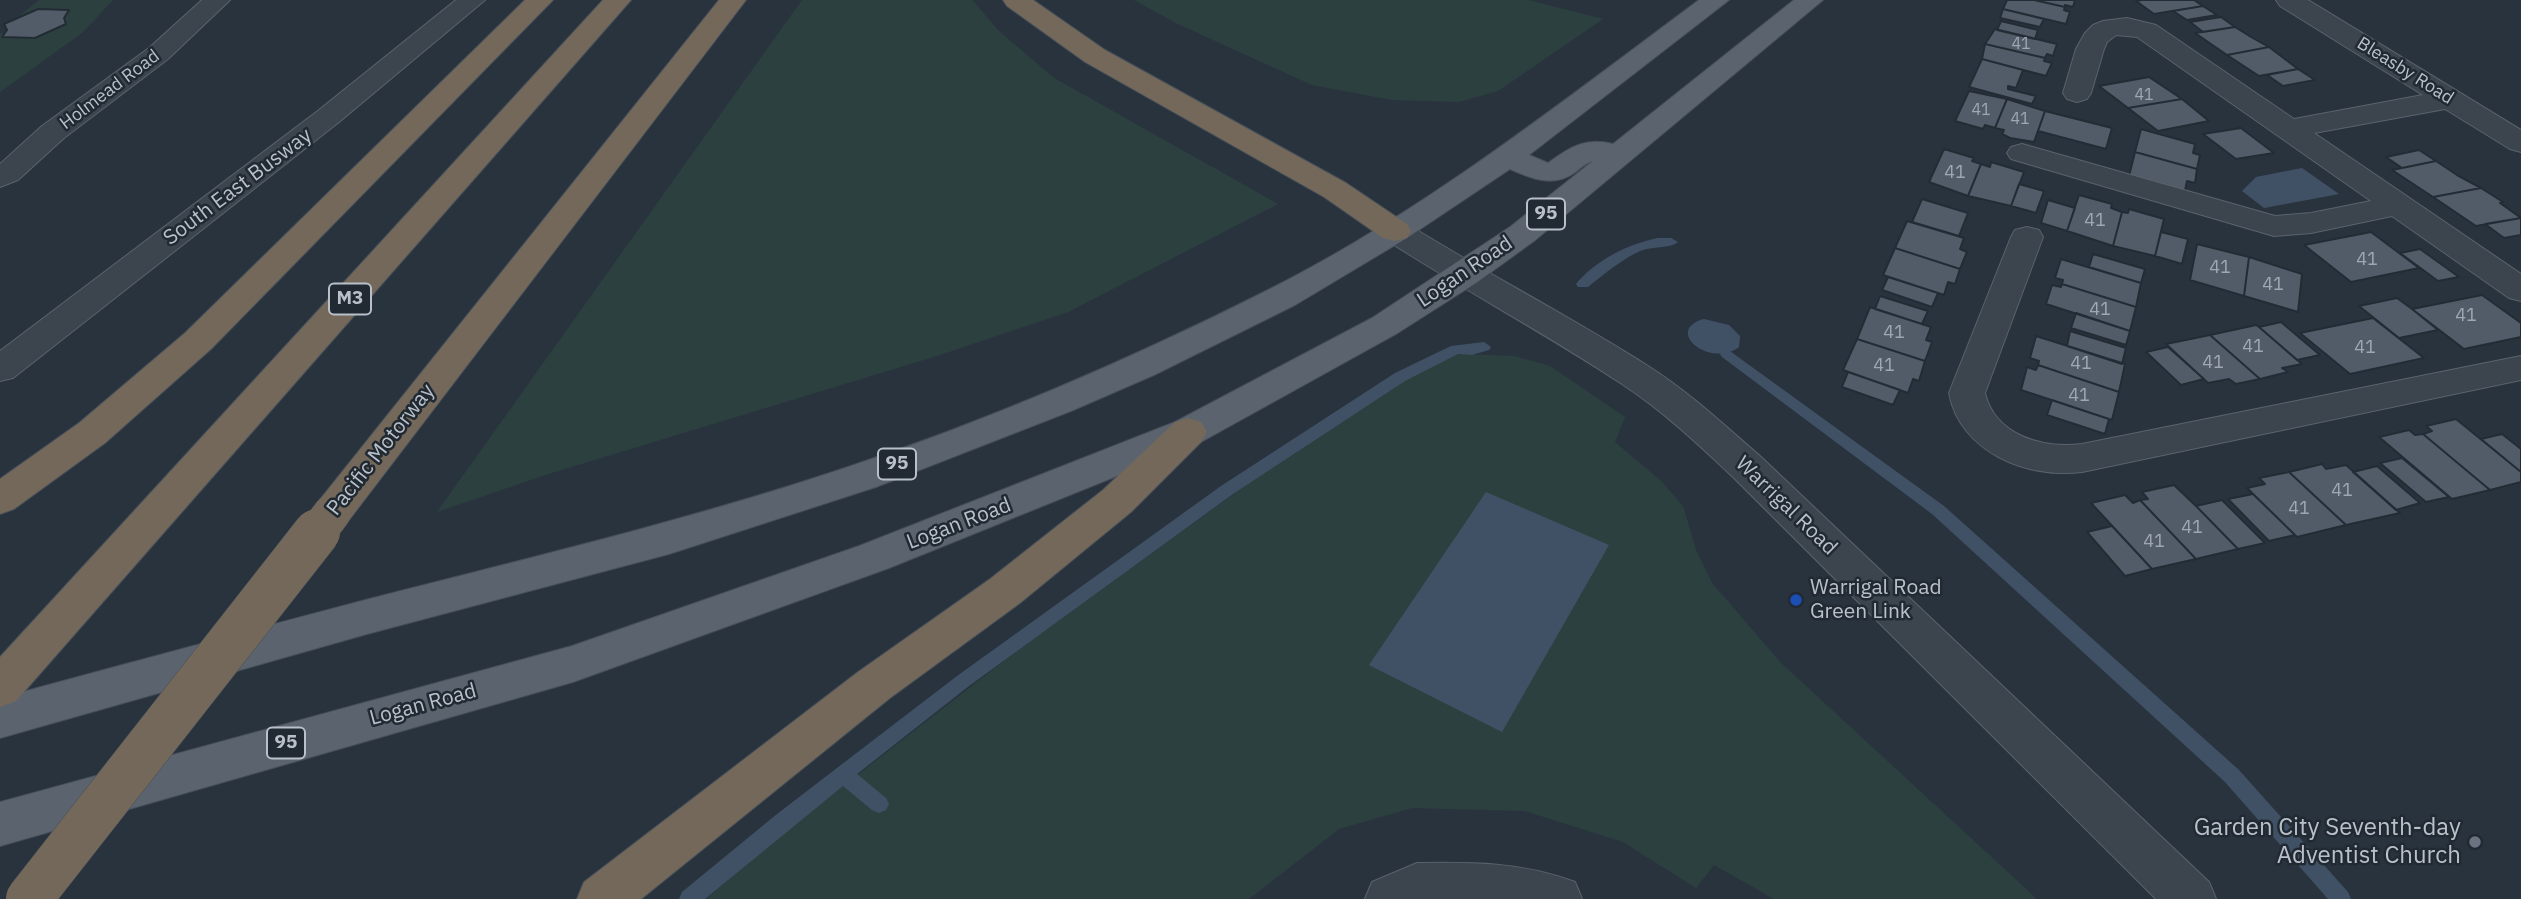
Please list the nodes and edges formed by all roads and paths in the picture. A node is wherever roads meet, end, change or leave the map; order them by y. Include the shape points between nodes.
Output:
1 (218, 0) edge
2 (472, 0) edge
3 (540, 0) edge
4 (618, 0) edge
5 (733, 0) edge
6 (1016, 0) edge
7 (1716, 0) edge
8 (1810, 0) edge
9 (2106, 0) edge
10 (2289, 0) edge
11 (2159, 38) junction
12 (2077, 93) dead end
13 (2449, 99) junction
14 (2289, 130) junction
15 (2521, 143) edge
16 (1626, 150) junction
17 (2022, 153) dead end
18 (1508, 156) junction
19 (0, 178) edge
20 (2397, 205) junction
21 (1395, 231) junction
22 (2027, 237) dead end
23 (1464, 275) junction
24 (2521, 290) edge
25 (2521, 368) edge
26 (0, 369) edge
27 (1188, 432) junction
28 (0, 499) edge
29 (0, 688) edge
30 (0, 718) edge
31 (0, 824) edge
32 (29, 899) edge
33 (602, 899) edge
34 (1390, 899) edge
35 (1557, 899) edge
36 (2191, 899) edge

1 - 19 street, Holmead Road via 125,83 51,134
2 - 26 street, South East Busway
3 - 28 highway via 198,341 92,433
4 - 29 highway, M3
5 - 32 highway, Pacific Motorway, bridge
6 - 21 highway via 1095,56 1335,190
7 - 18 main road, 95
8 - 16 main road, Logan Road / 95
9 - 11 street
10 - 13 street, Bleasby Road
11 - 12 street via 2127,25 2104,28 2096,35
11 - 14 street
13 - 14 street
13 - 15 street, Bleasby Road
14 - 20 street
16 - 18 main road via 1580,153 1549,172
16 - 23 main road, Logan Road / 95
17 - 20 street via 2274,226
18 - 21 main road, 95
20 - 24 street
21 - 23 street, Warrigal Road
21 - 30 main road, 95 via 1283,297 1141,366 862,477 669,538
22 - 25 street via 1968,393 1968,404 1991,433 2028,455 2056,461 2082,458
23 - 27 main road, Logan Road / 95 via 1384,326
23 - 36 street, Warrigal Road via 1635,375 1705,429
27 - 31 main road, Logan Road / 95 via 874,557 573,664
27 - 33 highway via 1117,501
34 - 35 street via 1416,887 1459,886 1503,887

